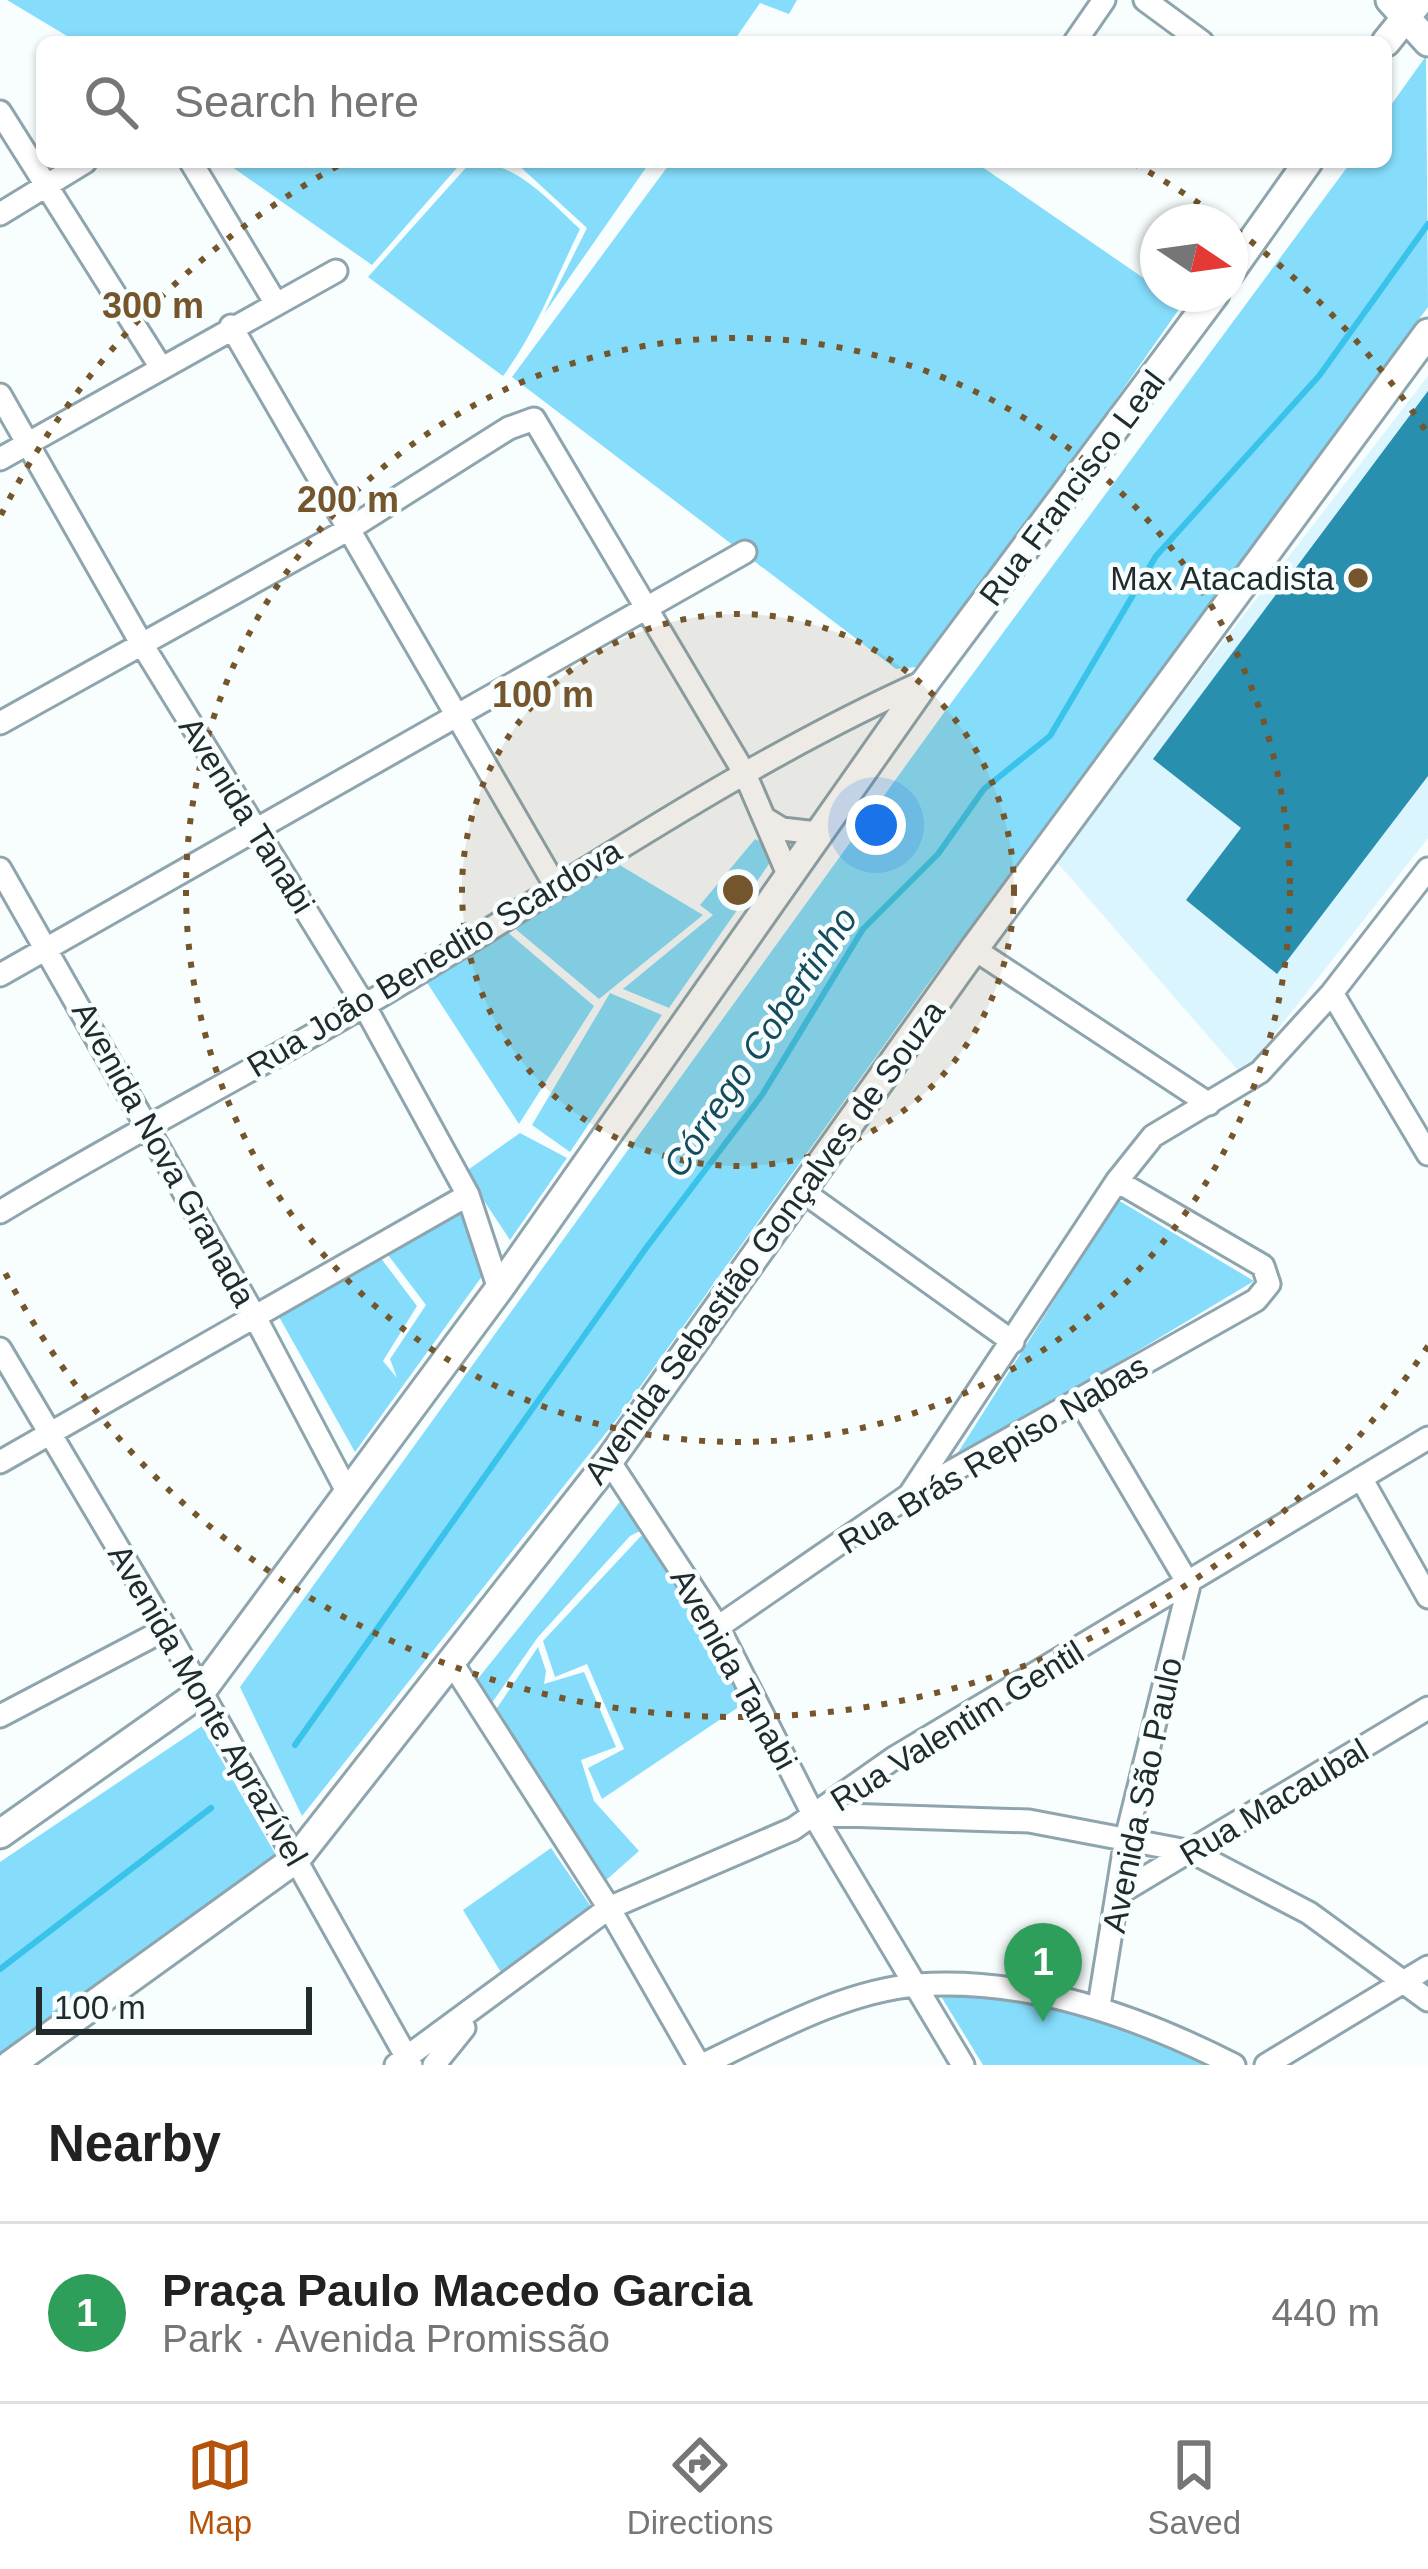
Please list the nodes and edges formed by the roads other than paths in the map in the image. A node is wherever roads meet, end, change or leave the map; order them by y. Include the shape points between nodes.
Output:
1 (1104, 0) edge
2 (1144, 0) edge
3 (1405, 5) edge
4 (1080, 36) edge
5 (1194, 36) edge
6 (1389, 36) edge
7 (1428, 42) edge
8 (0, 112) edge
9 (76, 168) edge
10 (195, 168) edge
11 (1304, 168) edge
12 (47, 186) junction
13 (0, 214) edge
14 (1248, 247) edge
15 (336, 272) dead end
16 (275, 302) junction
17 (1201, 312) edge
18 (231, 326) junction
19 (1428, 333) edge
20 (160, 366) junction
21 (0, 395) edge
22 (30, 442) junction
23 (0, 459) edge
24 (349, 529) junction
25 (745, 552) dead end
26 (650, 608) junction
27 (140, 641) junction
28 (926, 681) junction
29 (871, 708) junction
30 (457, 715) junction
31 (0, 723) edge
32 (895, 724) junction
33 (745, 774) junction
34 (764, 817) junction
35 (257, 831) junction
36 (818, 833) junction
37 (0, 868) edge
38 (1428, 868) edge
39 (788, 874) junction
40 (556, 885) junction
41 (974, 949) junction
42 (50, 950) junction
43 (0, 975) edge
44 (1332, 993) junction
45 (364, 1005) junction
46 (1209, 1104) junction
47 (144, 1124) junction
48 (1428, 1154) edge
49 (1117, 1181) junction
50 (802, 1191) junction
51 (468, 1195) junction
52 (0, 1212) edge
53 (483, 1241) junction
54 (528, 1247) junction
55 (499, 1289) junction
56 (255, 1317) junction
57 (1013, 1342) junction
58 (0, 1349) edge
59 (1080, 1401) junction
60 (50, 1434) junction
61 (1428, 1438) edge
62 (322, 1442) junction
63 (374, 1458) junction
64 (609, 1461) junction
65 (0, 1462) edge
66 (1361, 1478) junction
67 (348, 1493) junction
68 (908, 1496) junction
69 (1190, 1585) junction
70 (1428, 1597) edge
71 (718, 1627) junction
72 (166, 1629) junction
73 (452, 1663) junction
74 (200, 1693) junction
75 (1428, 1708) edge
76 (0, 1716) edge
77 (813, 1814) junction
78 (0, 1834) edge
79 (1126, 1839) junction
80 (1192, 1852) junction
81 (297, 1858) junction
82 (1118, 1894) junction
83 (609, 1908) junction
84 (1428, 1966) edge
85 (1406, 1980) junction
86 (916, 1985) junction
87 (1428, 2000) edge
88 (483, 2005) junction
89 (1100, 2006) junction
90 (404, 2063) edge
91 (10, 2065) edge
92 (434, 2065) edge
93 (700, 2065) edge
94 (963, 2065) edge
95 (1234, 2065) edge
96 (1266, 2065) edge

1 - 4 street
2 - 5 street
3 - 6 main road
3 - 7 main road
8 - 12 street
9 - 12 street
10 - 16 street
11 - 14 main road
12 - 13 street
12 - 20 street
15 - 16 street
16 - 18 street
17 - 28 main road, Rua Francisco Leal
18 - 20 street
18 - 24 street
19 - 41 main road, Avenida Sebastião Gonçalves de Souza
20 - 22 street
21 - 22 street, Avenida Tanabi
22 - 23 street
22 - 27 street, Avenida Tanabi
24 - 26 street via 534,419
24 - 27 street
24 - 30 street
25 - 26 street
26 - 30 street
26 - 33 street
27 - 31 street
27 - 35 street, Avenida Tanabi
28 - 29 street, Rua João Benedito Scardova
28 - 32 main road
29 - 32 street
29 - 33 street, Rua João Benedito Scardova
30 - 35 street
30 - 40 street
32 - 36 main road
33 - 34 street
33 - 40 street, Rua João Benedito Scardova
34 - 36 street via 782,830
34 - 39 street
35 - 42 street
35 - 45 street, Avenida Tanabi
36 - 39 main road
37 - 42 street, Avenida Nova Granada
38 - 44 street
39 - 54 main road
40 - 45 street, Rua João Benedito Scardova
41 - 46 street
41 - 50 main road, Avenida Sebastião Gonçalves de Souza
42 - 43 street
42 - 47 street, Avenida Nova Granada
44 - 46 street via 1260,1072
44 - 48 street
45 - 47 street, Rua João Benedito Scardova
45 - 51 street, Avenida Tanabi
46 - 49 street via 1153,1136
47 - 52 street, Rua João Benedito Scardova
47 - 56 street, Avenida Nova Granada
49 - 57 street
49 - 59 street, Rua Brás Repiso Nabas via 1263,1266 1269,1284 1256,1300
50 - 57 street
50 - 64 main road, Avenida Sebastião Gonçalves de Souza
51 - 53 street, Avenida Tanabi
51 - 56 street
53 - 54 street via 494,1249
53 - 55 street, Avenida Tanabi
54 - 55 main road
55 - 63 main road
56 - 60 street
56 - 62 street, Avenida Nova Granada
57 - 68 street
58 - 60 street, Avenida Monte Aprazível
59 - 68 street, Rua Brás Repiso Nabas
59 - 69 street
60 - 65 street
60 - 72 street, Avenida Monte Aprazível
61 - 66 street, Rua Valentim Gentil
62 - 63 street via 350,1459
62 - 67 street, Avenida Nova Granada
63 - 67 main road
64 - 71 street, Avenida Tanabi
64 - 73 main road, Avenida Sebastião Gonçalves de Souza
66 - 69 street, Rua Valentim Gentil
66 - 70 street
67 - 74 main road
68 - 71 street, Rua Brás Repiso Nabas
69 - 77 street, Rua Valentim Gentil
69 - 79 street, Avenida São Paulo
71 - 77 street, Avenida Tanabi
72 - 74 street, Avenida Monte Aprazível
72 - 76 street
73 - 81 main road, Avenida Sebastião Gonçalves de Souza
73 - 83 street
74 - 78 main road
74 - 81 street, Avenida Monte Aprazível
75 - 80 street, Rua Macaubal
77 - 79 street via 1029,1821
77 - 83 street, Rua Valentim Gentil
77 - 86 street, Avenida Tanabi
79 - 80 street
79 - 82 street, Avenida São Paulo
80 - 82 street, Rua Macaubal
80 - 85 street via 1309,1913
81 - 90 street, Avenida Monte Aprazível
81 - 91 main road, Avenida Sebastião Gonçalves de Souza
82 - 89 street, Avenida São Paulo
83 - 88 street, Rua Valentim Gentil
83 - 93 street
84 - 85 street
85 - 87 street
85 - 96 street
86 - 89 street
86 - 93 street via 842,2004
86 - 94 street, Avenida Tanabi
88 - 90 street, Rua Valentim Gentil
88 - 92 street, Rua Valentim Gentil
89 - 95 street

